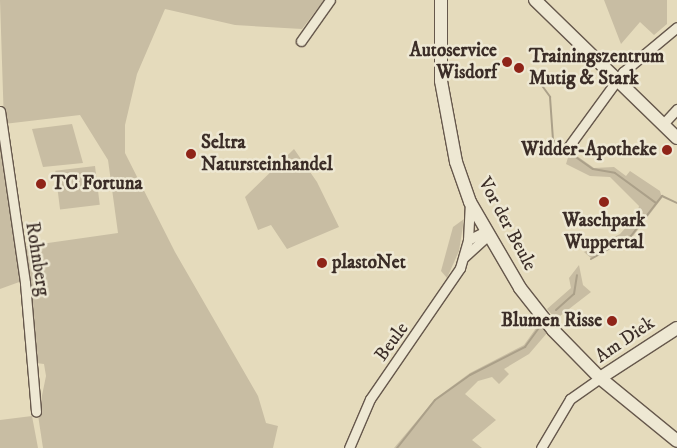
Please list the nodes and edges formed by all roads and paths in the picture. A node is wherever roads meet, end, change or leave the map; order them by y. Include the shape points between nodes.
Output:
1 (330, 0) edge
2 (441, 0) edge
3 (535, 0) edge
4 (677, 27) edge
5 (301, 41) dead end
6 (617, 81) junction
7 (677, 109) edge
8 (0, 111) edge
9 (663, 124) junction
10 (677, 138) edge
11 (569, 146) dead end
12 (470, 202) junction
13 (486, 231) junction
14 (468, 240) junction
15 (464, 257) junction
16 (677, 328) edge
17 (600, 378) junction
18 (36, 412) dead end
19 (677, 441) edge
20 (349, 448) edge
21 (541, 448) edge

1 - 5 street
2 - 12 main road, Vor der Beule via 441,81 456,162
3 - 6 main road
4 - 6 street via 654,43
6 - 9 main road
6 - 11 street
7 - 9 street
8 - 18 street, Rohnberg via 25,283
9 - 10 main road
12 - 13 main road, Vor der Beule
12 - 14 street, Beule
13 - 14 street
13 - 15 street, Beule via 484,239
13 - 17 main road, Vor der Beule via 532,304
14 - 15 street, Beule
15 - 20 street, Beule via 423,327 370,400
16 - 17 main road, Am Diek
17 - 19 main road, Am Diek
17 - 21 street via 570,399

